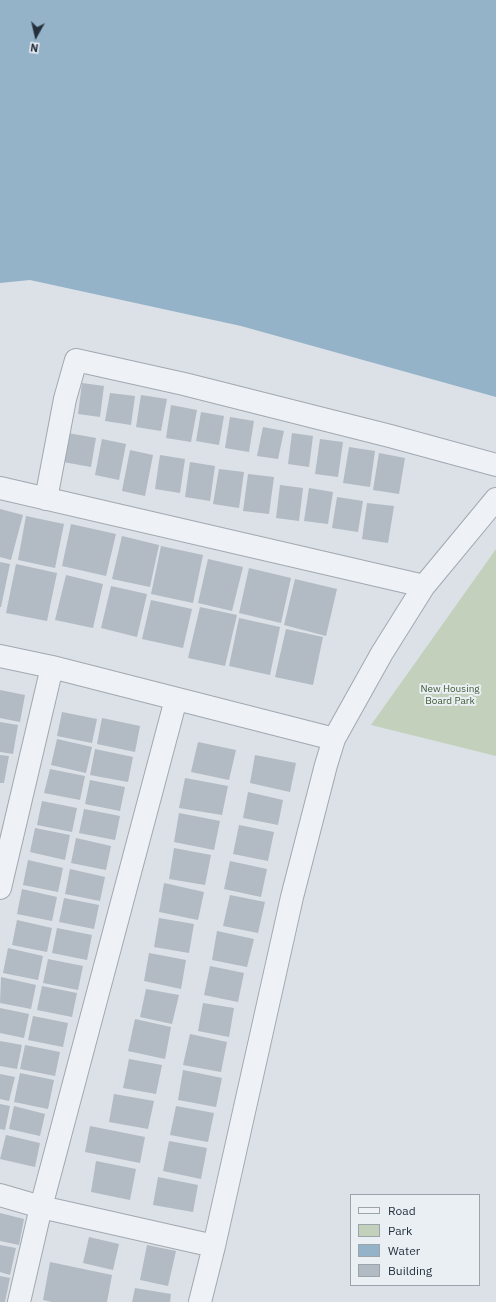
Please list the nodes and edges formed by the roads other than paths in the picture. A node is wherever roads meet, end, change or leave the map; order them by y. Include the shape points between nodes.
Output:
1 (496, 465) edge
2 (0, 488) edge
3 (46, 499) junction
4 (496, 499) edge
5 (424, 586) junction
6 (0, 656) edge
7 (52, 667) junction
8 (176, 699) junction
9 (334, 739) junction
10 (0, 888) edge
11 (0, 1195) edge
12 (41, 1207) junction
13 (214, 1246) junction
14 (19, 1302) edge
15 (200, 1302) edge

1 - 3 street via 184,384 76,360 65,399
2 - 3 street
3 - 5 street
4 - 5 street
5 - 9 street via 382,653
6 - 7 street
7 - 8 street
7 - 10 street
8 - 9 street
8 - 12 street
9 - 13 street via 292,897
11 - 12 street
12 - 13 street
12 - 14 street
13 - 15 street

